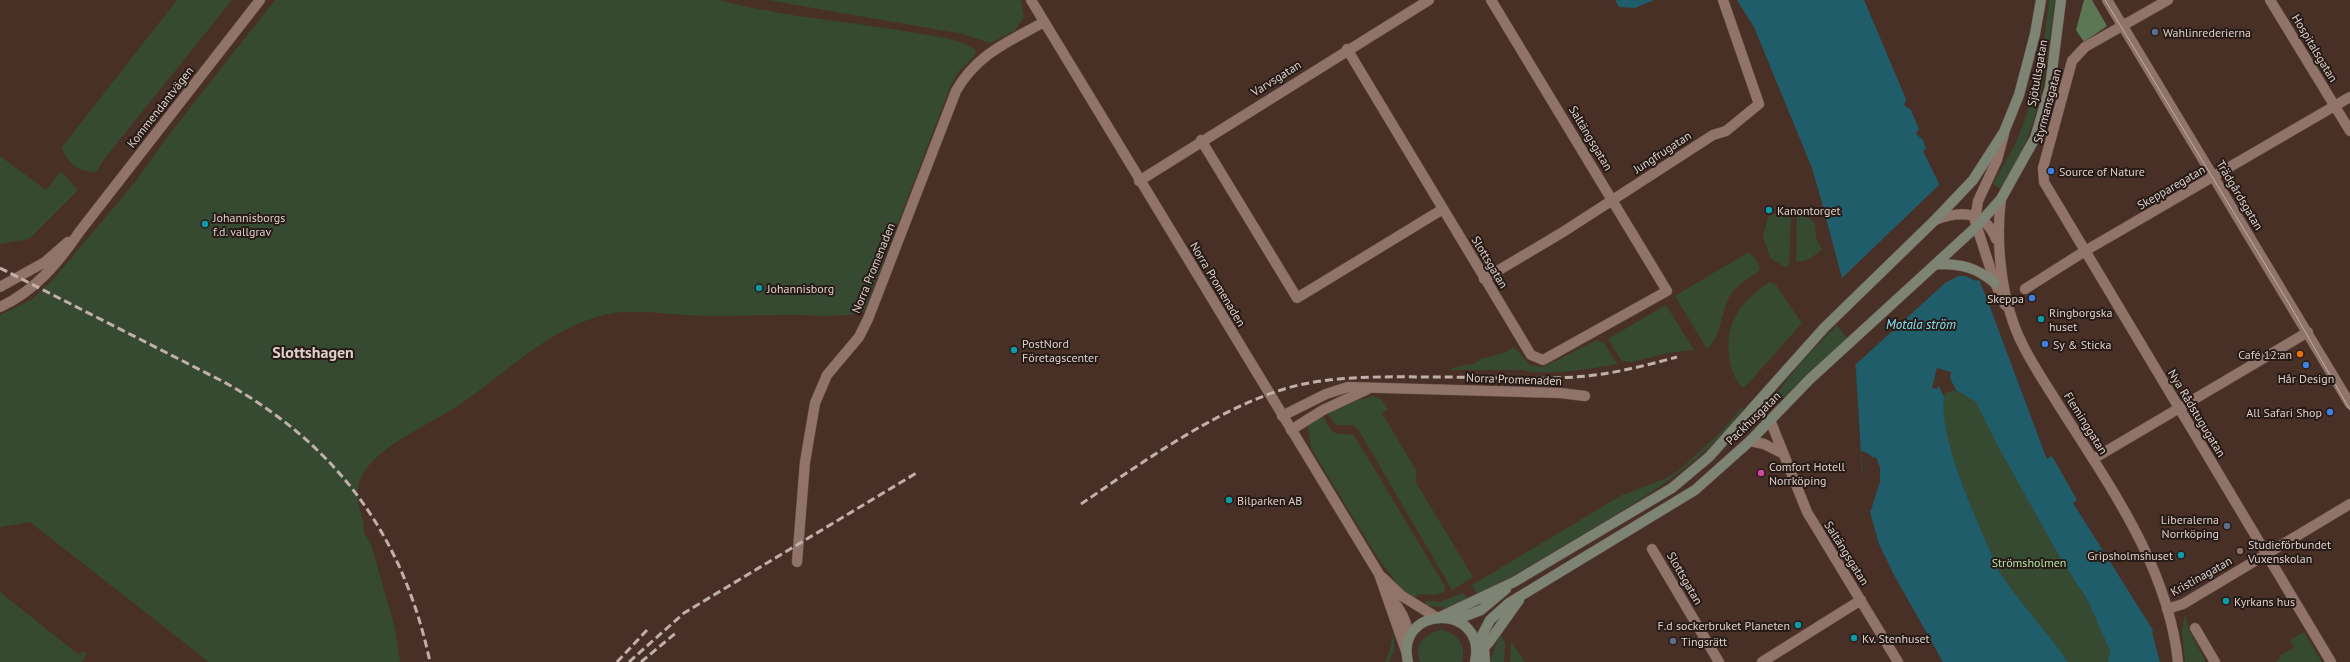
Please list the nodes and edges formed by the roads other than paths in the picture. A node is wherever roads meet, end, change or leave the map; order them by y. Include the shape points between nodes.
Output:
1 (260, 0) edge
2 (1031, 0) edge
3 (1429, 0) edge
4 (1491, 0) edge
5 (1723, 0) edge
6 (2041, 0) edge
7 (2061, 0) edge
8 (2107, 0) edge
9 (2168, 0) edge
10 (2270, 0) edge
11 (1044, 22) junction
12 (2123, 26) junction
13 (1347, 50) junction
14 (2350, 97) edge
15 (2335, 106) junction
16 (2350, 131) edge
17 (2004, 132) junction
18 (1201, 140) junction
19 (2043, 175) joint
20 (2214, 178) junction
21 (1139, 181) junction
22 (1613, 199) junction
23 (2001, 199) junction
24 (1443, 209) junction
25 (1935, 220) junction
26 (1978, 221) junction
27 (80, 231) junction
28 (1998, 245) junction
29 (2085, 251) junction
30 (1937, 264) junction
31 (1484, 279) junction
32 (1995, 283) junction
33 (0, 287) edge
34 (2025, 288) dead end
35 (1667, 291) joint
36 (0, 307) edge
37 (2013, 322) junction
38 (2308, 332) junction
39 (1370, 389) junction
40 (1585, 396) dead end
41 (2350, 404) edge
42 (2179, 408) junction
43 (1282, 416) junction
44 (1770, 420) junction
45 (1291, 430) junction
46 (1750, 440) junction
47 (1782, 453) junction
48 (2093, 459) junction
49 (2350, 504) edge
50 (1652, 549) dead end
51 (2266, 554) junction
52 (797, 562) dead end
53 (1379, 574) junction
54 (1514, 582) junction
55 (1386, 592) junction
56 (1861, 600) junction
57 (2167, 609) junction
58 (1438, 617) junction
59 (1455, 620) junction
60 (2195, 628) dead end
61 (1410, 638) junction
62 (1478, 653) edge
63 (1406, 658) edge
64 (1485, 662) edge
65 (1719, 662) edge
66 (1762, 662) edge
67 (1898, 662) edge
68 (2178, 662) edge
69 (2215, 662) edge
70 (2331, 662) edge

1 - 27 street, Kommendantvägen
2 - 11 street, Norra Promenaden
3 - 13 street, Varvsgatan
4 - 22 street, Saltängsgatan
5 - 22 street, Jungfrugatan via 1759,104 1726,131 1713,135
6 - 17 main road, Sjötullsgatan via 2029,61
7 - 23 main road, Sjötullsgatan via 2046,103 2024,162
8 - 12 street, Trädgårdsgatan
9 - 12 street, Styrmansgatan
10 - 15 street, Hospitalsgatan
11 - 21 street, Norra Promenaden
11 - 52 street, Norra Promenaden via 985,55 965,75 956,90 871,312 859,337 827,376 816,403 805,462
12 - 19 street, Styrmansgatan via 2085,48 2072,61
12 - 20 street, Trädgårdsgatan
13 - 18 street, Varvsgatan
13 - 24 street, Slottsgatan
14 - 15 street, Skepparegatan
15 - 16 street, Hospitalsgatan
15 - 20 street, Skepparegatan
17 - 25 main road, Sjötullsgatan via 1973,180
17 - 26 street, Sjötullsgatan via 1997,160 1978,201
18 - 21 street, Varvsgatan
18 - 24 street via 1297,298
19 - 29 street, Nya Rådstugugatan via 2047,190
20 - 29 street, Skepparegatan
20 - 38 street, Trädgårdsgatan
21 - 43 street, Norra Promenaden
22 - 31 street, Jungfrugatan
22 - 35 street, Saltängsgatan
23 - 26 main road, Sjötullsgatan
23 - 28 street, Fleminggatan
24 - 31 street, Slottsgatan
25 - 26 street via 1955,214
25 - 54 main road, Packhusgatan via 1843,308 1723,442 1691,473 1672,488
26 - 28 street, Fleminggatan via 1993,230
26 - 30 main road, Packhusgatan via 1965,238
26 - 32 street
27 - 33 street, Kommendantvägen via 45,262
27 - 36 street, Kommendantvägen via 61,260 35,285
28 - 37 street, Fleminggatan
29 - 34 street, Skepparegatan
29 - 42 street, Nya Rådstugugatan
30 - 32 main road via 1959,264 1978,270
30 - 44 main road, Packhusgatan via 1810,379
31 - 35 street, Slottsgatan via 1531,355 1543,360
32 - 37 street
37 - 48 street, Fleminggatan via 2033,363
38 - 41 street, Trädgårdsgatan
38 - 42 street
39 - 40 street, Norra Promenaden via 1552,392
39 - 43 street, Norra Promenaden via 1348,387 1326,394
39 - 45 street, Norra Promenaden via 1340,401
42 - 48 street
42 - 51 street, Nya Rådstugugatan
43 - 45 street, Norra Promenaden
44 - 46 main road, Packhusgatan
44 - 47 street, Saltängsgatan
45 - 53 street, Norra Promenaden
46 - 47 street
46 - 62 main road, Packhusgatan via 1695,490 1522,595
47 - 56 street, Saltängsgatan via 1807,512
48 - 57 street, Fleminggatan via 2148,552
49 - 51 street, Kristinagatan
50 - 65 street, Slottsgatan
51 - 57 street, Kristinagatan via 2183,604
51 - 70 street, Nya Rådstugugatan
53 - 55 street, Norra Promenaden
53 - 58 street, Norra Promenaden via 1402,596
54 - 58 main road, Packhusgatan
54 - 59 main road, Packhusgatan via 1481,610
55 - 61 street, Norra Promenaden via 1399,607
55 - 63 street, Norra Promenaden
56 - 66 street
56 - 67 street, Saltängsgatan
57 - 68 street, Fleminggatan via 2174,629
58 - 59 main road
58 - 61 main road, Packhusgatan via 1420,624
59 - 62 main road via 1466,628
60 - 69 street
61 - 63 main road
62 - 64 main road

